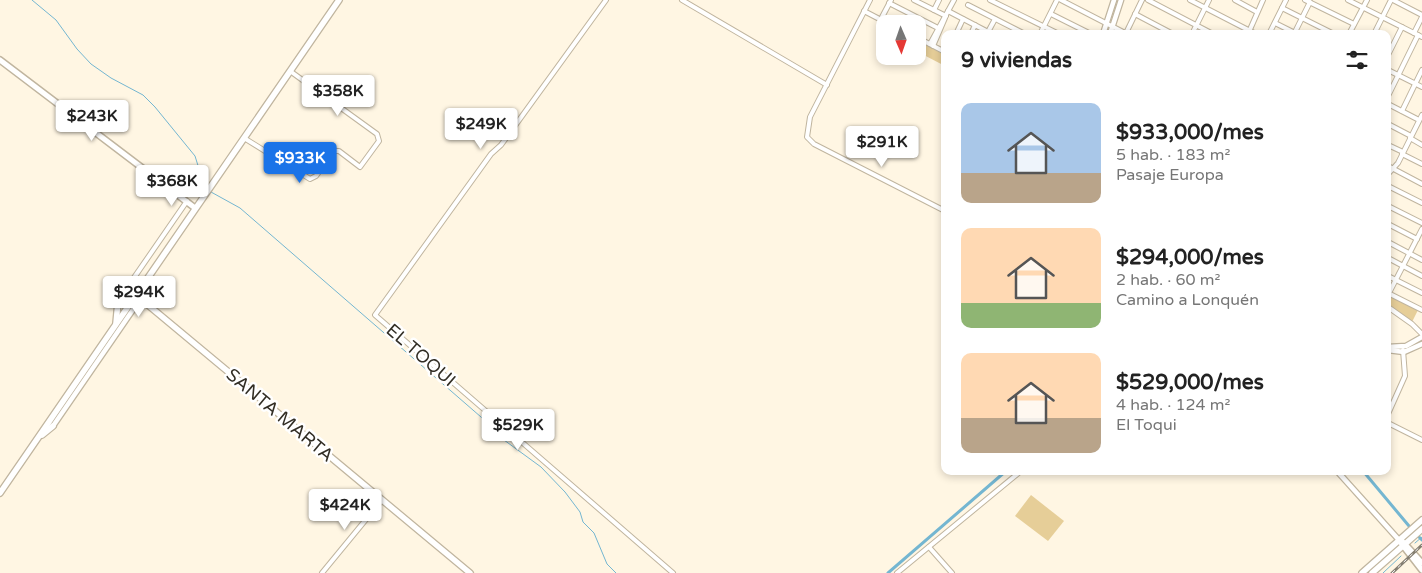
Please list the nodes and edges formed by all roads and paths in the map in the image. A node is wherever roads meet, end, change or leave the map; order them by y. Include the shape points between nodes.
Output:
1 (339, 0) edge
2 (606, 0) edge
3 (682, 0) edge
4 (870, 0) edge
5 (914, 0) edge
6 (939, 0) edge
7 (954, 0) edge
8 (990, 0) edge
9 (1059, 0) edge
10 (1114, 0) edge
11 (1121, 0) edge
12 (1142, 0) edge
13 (1148, 0) edge
14 (1190, 0) edge
15 (1209, 0) edge
16 (1235, 0) edge
17 (1264, 0) edge
18 (1286, 0) edge
19 (1348, 0) edge
20 (1366, 0) edge
21 (1392, 0) edge
22 (1309, 1) edge
23 (890, 2) edge
24 (968, 5) dead end
25 (1205, 8) junction
26 (1282, 8) junction
27 (1363, 8) junction
28 (934, 10) junction
29 (864, 11) junction
30 (948, 12) junction
31 (1257, 12) junction
32 (1050, 14) junction
33 (1136, 14) junction
34 (882, 15) edge
35 (946, 16) junction
36 (1422, 16) edge
37 (876, 17) edge
38 (1382, 17) junction
39 (1302, 18) junction
40 (963, 19) junction
41 (995, 19) junction
42 (1275, 23) junction
43 (1107, 24) junction
44 (1354, 24) junction
45 (975, 25) junction
46 (1196, 25) junction
47 (1112, 26) junction
48 (1044, 27) junction
49 (1402, 27) junction
50 (938, 28) junction
51 (958, 30) edge
52 (973, 30) edge
53 (983, 30) edge
54 (990, 30) edge
55 (1018, 30) edge
56 (1042, 30) edge
57 (1050, 30) edge
58 (1083, 30) edge
59 (1105, 30) edge
60 (1111, 30) edge
61 (1121, 30) edge
62 (1128, 30) edge
63 (1166, 30) edge
64 (1194, 30) edge
65 (1205, 30) edge
66 (1244, 30) edge
67 (1249, 30) edge
68 (1271, 30) edge
69 (1289, 30) edge
70 (1296, 30) edge
71 (1326, 30) edge
72 (1351, 30) edge
73 (1376, 30) edge
74 (1418, 35) edge
75 (926, 42) edge
76 (931, 45) junction
77 (1391, 49) edge
78 (941, 50) edge
79 (0, 60) edge
80 (1422, 70) edge
81 (290, 71) junction
82 (1391, 72) edge
83 (1398, 75) junction
84 (1415, 84) junction
85 (827, 85) junction
86 (1422, 88) edge
87 (1391, 90) edge
88 (1391, 106) edge
89 (1402, 111) junction
90 (1422, 115) edge
91 (1420, 122) edge
92 (1391, 126) edge
93 (1411, 137) junction
94 (244, 138) junction
95 (1422, 145) edge
96 (1391, 147) edge
97 (1403, 153) junction
98 (1422, 164) edge
99 (1393, 169) joint
100 (1422, 184) edge
101 (1391, 188) edge
102 (187, 201) junction
103 (1422, 203) edge
104 (195, 208) junction
105 (1391, 208) edge
106 (941, 209) edge
107 (1422, 223) edge
108 (1391, 225) edge
109 (1422, 229) edge
110 (1417, 238) junction
111 (1391, 244) edge
112 (1410, 253) junction
113 (1391, 260) edge
114 (1422, 260) edge
115 (1403, 266) junction
116 (1422, 276) edge
117 (1391, 278) edge
118 (1396, 280) junction
119 (131, 282) joint
120 (1391, 288) edge
121 (1422, 293) edge
122 (1391, 294) edge
123 (138, 297) junction
124 (1391, 309) edge
125 (1422, 310) edge
126 (116, 324) junction
127 (1422, 335) edge
128 (1422, 344) edge
129 (1403, 347) junction
130 (1391, 348) edge
131 (1391, 349) edge
132 (1404, 352) junction
133 (1391, 407) edge
134 (1391, 424) edge
135 (53, 426) joint
136 (38, 438) junction
137 (1422, 440) edge
138 (1016, 475) edge
139 (1341, 475) edge
140 (0, 494) edge
141 (382, 500) junction
142 (1422, 520) edge
143 (1416, 531) edge
144 (1400, 540) junction
145 (1404, 545) junction
146 (929, 547) junction
147 (1422, 563) edge
148 (1421, 572) edge
149 (322, 573) edge
150 (470, 573) edge
151 (673, 573) edge
152 (896, 573) edge
153 (952, 573) edge
154 (1362, 573) edge
155 (1372, 573) edge

1 - 81 main road
2 - 151 street, EL TOQUI via 374,315
3 - 85 street
4 - 29 street
5 - 28 street
6 - 28 street
7 - 30 street
8 - 48 street
9 - 32 street
9 - 43 street
10 - 43 street
11 - 47 street
12 - 33 street
13 - 46 street
14 - 25 street
15 - 25 street
16 - 31 street
17 - 31 street
18 - 26 street
19 - 27 street
20 - 27 street
21 - 36 street
21 - 38 street
22 - 39 street
22 - 44 street
23 - 34 street
23 - 50 street
24 - 41 street
25 - 46 street
25 - 66 street
26 - 39 street
26 - 42 street
27 - 38 street
27 - 44 street
28 - 35 street
29 - 37 street
29 - 85 street
30 - 35 street
30 - 40 street
31 - 67 street
32 - 48 street
32 - 58 street
33 - 62 street
33 - 63 street
35 - 50 street
35 - 76 street
36 - 74 street
38 - 49 street
38 - 73 street
39 - 70 street
39 - 71 street
40 - 45 street
40 - 51 street
41 - 54 street
41 - 55 street
42 - 68 street
42 - 69 street
43 - 47 street
43 - 59 street
44 - 72 street
45 - 52 street
45 - 53 street
46 - 64 street
46 - 65 street
47 - 60 street
47 - 61 street
48 - 56 street
48 - 57 street
49 - 74 street
49 - 77 street
50 - 76 street
74 - 83 street
75 - 76 street
76 - 78 street
79 - 102 main road
80 - 84 street
81 - 94 main road
81 - 94 street via 379,136 379,141 360,167 335,150 316,176 310,179
82 - 83 street
83 - 84 street
83 - 87 street
84 - 86 street
84 - 89 street
85 - 106 street via 809,122 807,135 810,142
88 - 89 street
89 - 91 street
90 - 91 street
91 - 93 street
92 - 93 street
93 - 95 street
93 - 97 street
94 - 104 main road
96 - 97 street
97 - 98 street
97 - 99 street
99 - 100 street
101 - 103 street
102 - 104 main road
102 - 119 street
104 - 123 main road
105 - 107 street
108 - 110 street
109 - 110 street
110 - 112 street
111 - 112 street
112 - 114 street
112 - 115 street
113 - 115 street
115 - 116 street
115 - 118 street
117 - 118 street
118 - 120 street
118 - 121 street
119 - 126 main road via 118,302
122 - 125 street
123 - 126 main road
123 - 135 street
123 - 141 main road, SANTA MARTA
124 - 127 street
126 - 136 main road
127 - 129 street
128 - 132 street
129 - 130 street
129 - 132 street
131 - 132 street
132 - 133 street via 1405,376
134 - 137 street
135 - 136 main road
136 - 140 main road
138 - 146 street
139 - 144 street
141 - 149 street
141 - 150 main road, SANTA MARTA
142 - 143 main road
143 - 144 main road
143 - 145 main road
144 - 145 main road
144 - 154 main road
145 - 147 main road
145 - 148 main road
145 - 155 main road
146 - 152 street
146 - 153 street

